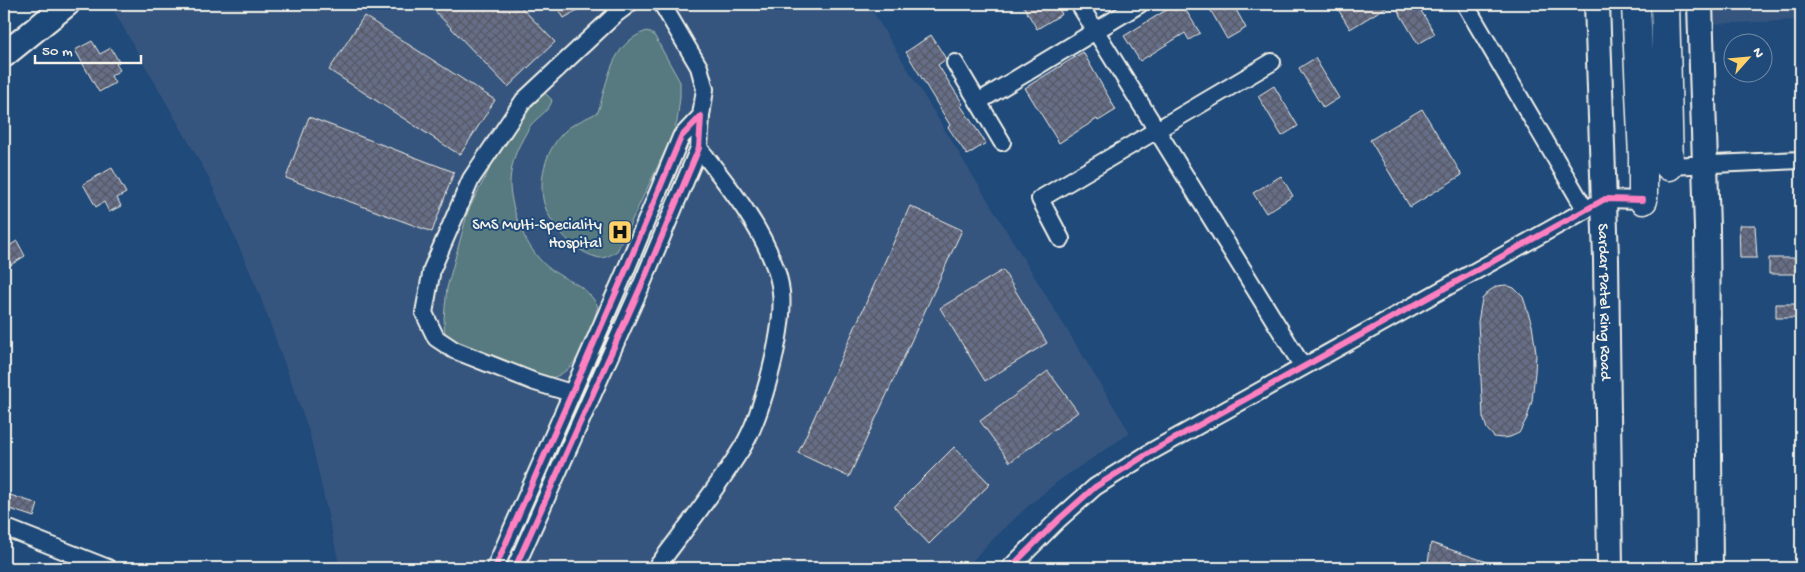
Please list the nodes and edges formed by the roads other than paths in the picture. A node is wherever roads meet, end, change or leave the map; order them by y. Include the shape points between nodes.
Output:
1 (629, 4) edge
2 (662, 4) edge
3 (1079, 4) edge
4 (1140, 4) edge
5 (1465, 4) edge
6 (1596, 4) edge
7 (1636, 4) edge
8 (1666, 4) edge
9 (1700, 4) edge
10 (55, 8) edge
11 (1095, 30) junction
12 (6, 48) edge
13 (1272, 62) dead end
14 (955, 63) dead end
15 (978, 102) junction
16 (701, 116) junction
17 (1157, 130) junction
18 (1002, 142) dead end
19 (699, 148) junction
20 (1801, 160) edge
21 (1706, 164) junction
22 (1669, 166) joint
23 (1643, 200) joint
24 (1595, 204) junction
25 (1061, 239) dead end
26 (622, 279) junction
27 (640, 287) junction
28 (1303, 367) junction
29 (571, 393) junction
30 (4, 527) edge
31 (108, 568) edge
32 (495, 568) edge
33 (515, 568) edge
34 (656, 568) edge
35 (1010, 568) edge
36 (1610, 568) edge
37 (1710, 568) edge

1 - 29 street via 524,100 471,179 432,269 424,312 436,338 454,350 512,374
2 - 16 street via 699,67 705,89
3 - 11 street
4 - 11 street
5 - 24 street
6 - 24 street, Sardar Patel Ring Road
7 - 23 highway
8 - 22 highway
9 - 21 street
10 - 12 street
11 - 15 street
11 - 17 street
13 - 17 street
14 - 15 street
15 - 18 street
16 - 19 street
16 - 26 street via 681,137
17 - 25 street via 1040,199
17 - 28 street
19 - 27 street
19 - 34 street via 757,230 773,262 781,292 779,338 759,410 743,447
20 - 21 street
21 - 22 street
21 - 37 street
23 - 24 street
24 - 28 street
24 - 36 street, Sardar Patel Ring Road
26 - 27 street
26 - 29 street
27 - 33 street
28 - 35 street via 1154,450 1095,487
29 - 32 street
30 - 31 street

